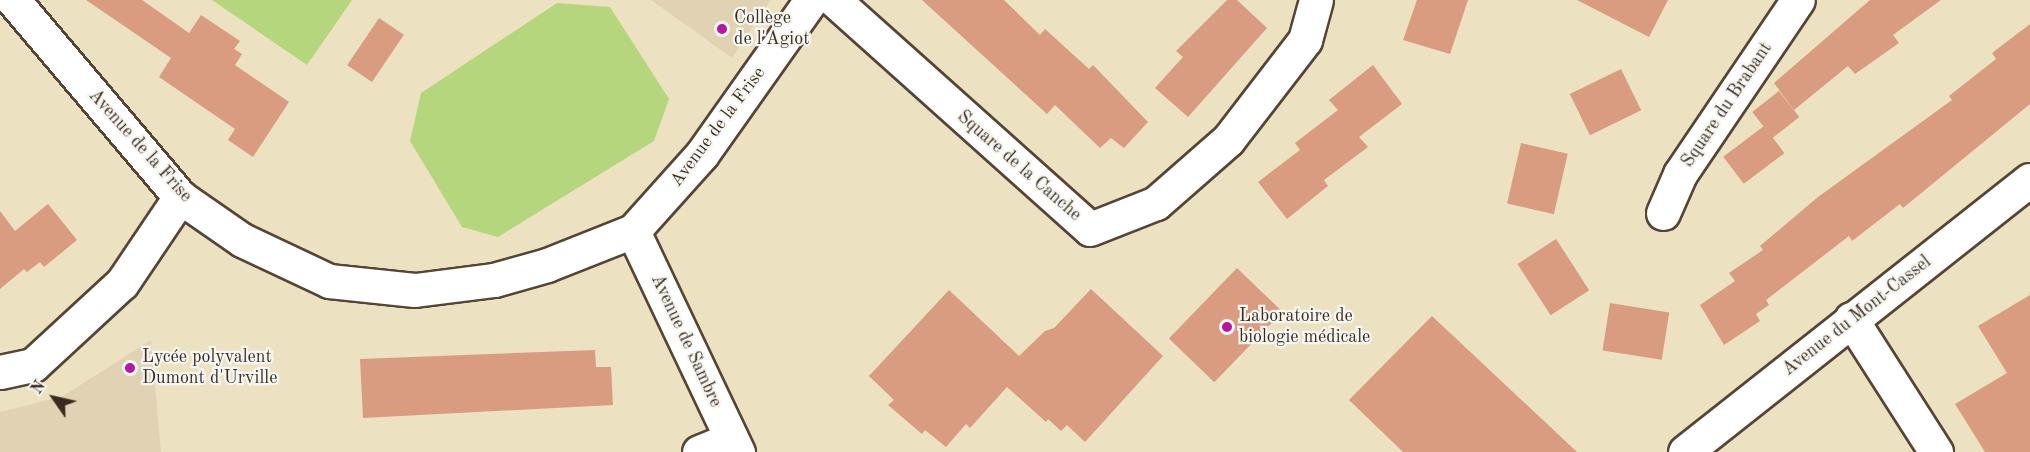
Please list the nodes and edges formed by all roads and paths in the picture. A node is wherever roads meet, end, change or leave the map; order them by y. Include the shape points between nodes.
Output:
1 (13, 0) edge
2 (811, 0) edge
3 (834, 0) edge
4 (1316, 0) edge
5 (1798, 0) edge
6 (2030, 180) edge
7 (180, 197) junction
8 (1663, 213) dead end
9 (633, 231) junction
10 (1851, 319) junction
11 (0, 372) edge
12 (735, 446) edge
13 (699, 452) edge
14 (1685, 452) edge
15 (1936, 452) edge

1 - 7 street, Avenue de la Frise
2 - 9 street, Avenue de la Frise via 702,154
3 - 4 street, Square de la Canche via 1090,229 1156,203 1228,140 1305,40
5 - 8 street, Square du Brabant via 1680,174
6 - 10 street, Avenue du Mont-Cassel
7 - 9 street, Avenue de la Frise via 242,240 329,281 416,290 494,280 547,265
7 - 11 street via 122,283 33,365
9 - 12 street, Avenue de Sambre
10 - 14 street, Avenue du Mont-Cassel
10 - 15 street
12 - 13 street

